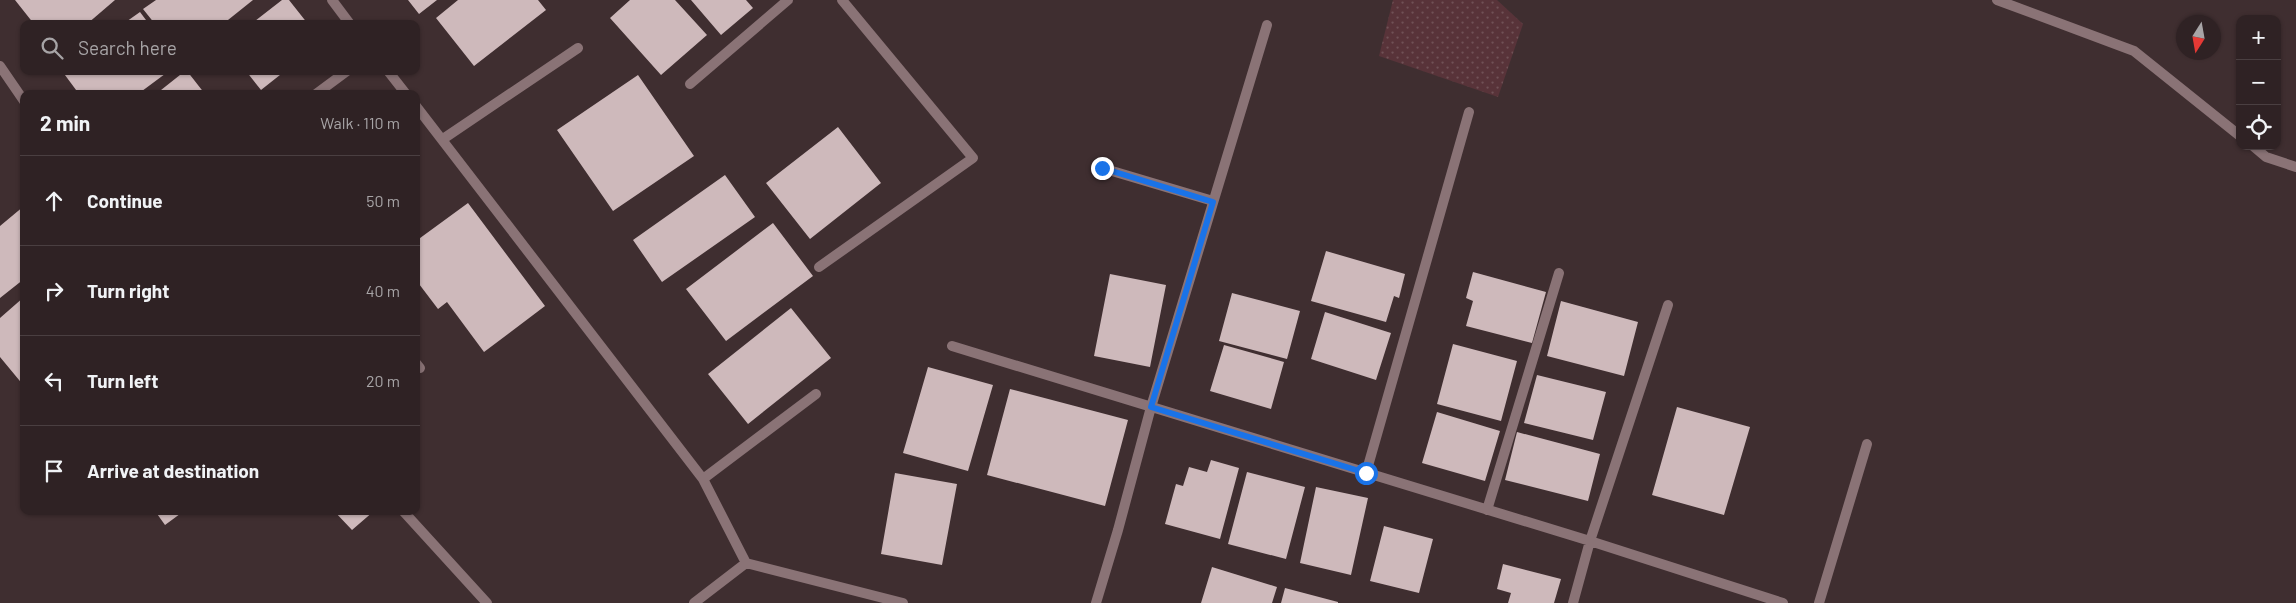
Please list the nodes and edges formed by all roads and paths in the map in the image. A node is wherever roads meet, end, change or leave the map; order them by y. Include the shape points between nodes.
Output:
1 (332, 0) edge
2 (788, 0) edge
3 (842, 0) edge
4 (1997, 0) edge
5 (347, 20) edge
6 (1266, 24) dead end
7 (578, 48) dead end
8 (0, 66) edge
9 (341, 75) edge
10 (391, 75) edge
11 (690, 84) dead end
12 (321, 90) edge
13 (403, 90) edge
14 (20, 95) edge
15 (420, 111) edge
16 (1469, 112) dead end
17 (2236, 133) edge
18 (443, 139) junction
19 (2258, 150) edge
20 (2296, 167) edge
21 (1102, 168) dead end
22 (1213, 202) junction
23 (819, 267) dead end
24 (1559, 273) dead end
25 (1668, 305) dead end
26 (952, 346) dead end
27 (816, 394) dead end
28 (1151, 407) junction
29 (1867, 444) dead end
30 (1366, 473) junction
31 (704, 479) junction
32 (1487, 510) junction
33 (407, 515) edge
34 (1590, 541) junction
35 (746, 563) junction
36 (487, 603) edge
37 (694, 603) edge
38 (903, 603) edge
39 (1096, 603) edge
40 (1573, 603) edge
41 (1783, 603) edge
42 (1818, 603) edge

1 - 5 street
2 - 11 street
3 - 23 street via 973,158
4 - 17 street via 2134,51
6 - 22 street
7 - 18 street
8 - 14 street
9 - 12 street
10 - 13 street
15 - 18 street
16 - 30 street
18 - 31 street
19 - 20 street via 2266,157
21 - 22 street
22 - 28 street
24 - 32 street
25 - 34 street
26 - 28 street
27 - 31 street
28 - 30 street
28 - 39 street
29 - 42 street
30 - 32 street
31 - 35 street
32 - 34 street
33 - 36 street
34 - 40 street
34 - 41 street
35 - 37 street
35 - 38 street

